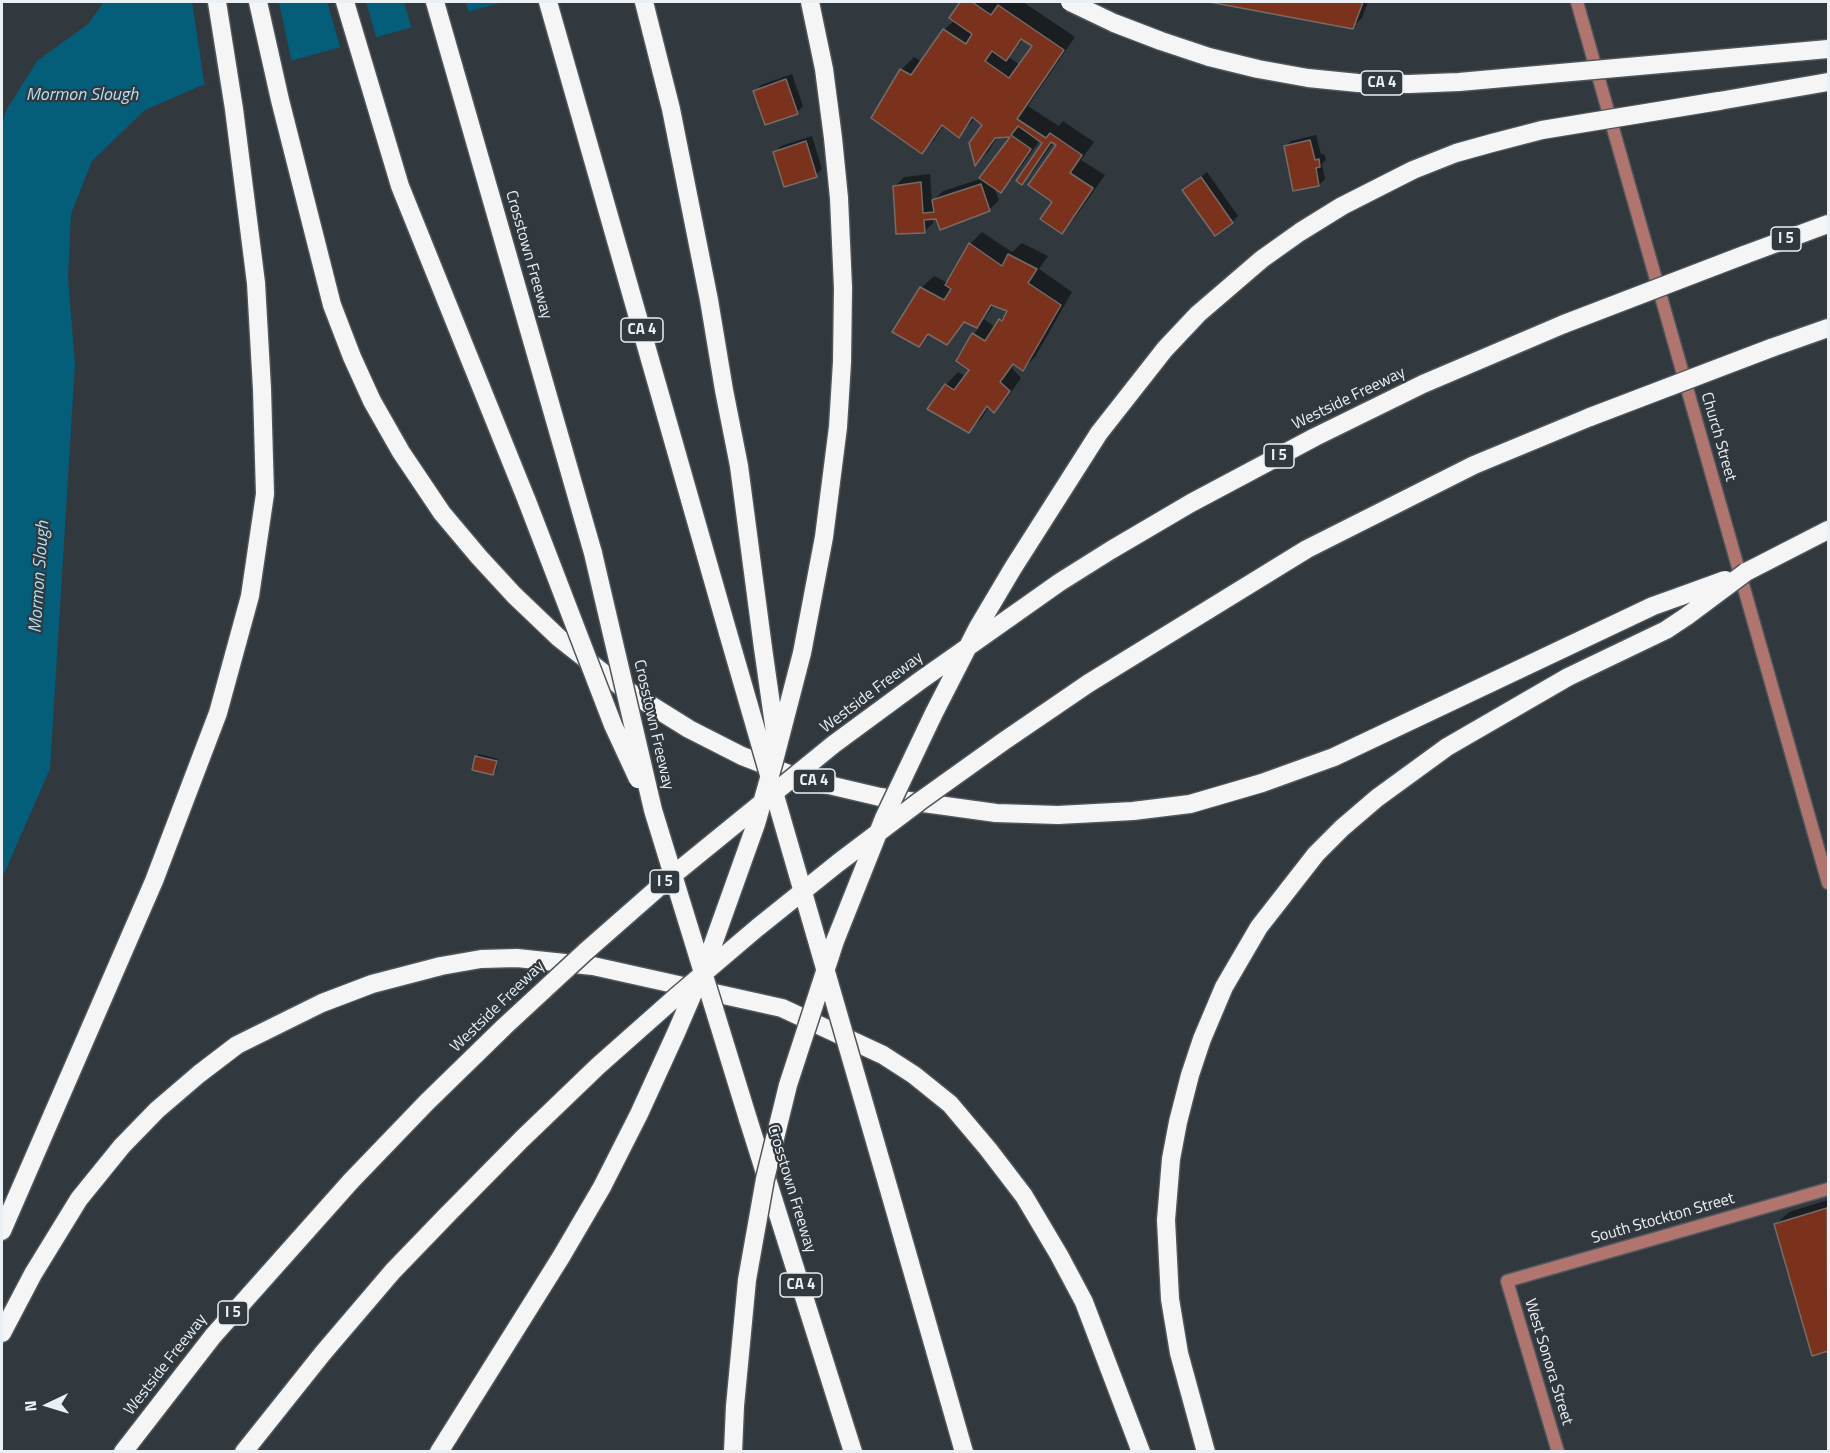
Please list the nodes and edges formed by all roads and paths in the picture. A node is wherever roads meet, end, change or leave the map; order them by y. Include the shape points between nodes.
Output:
1 (217, 2) edge
2 (258, 2) edge
3 (345, 2) edge
4 (435, 2) edge
5 (548, 2) edge
6 (644, 2) edge
7 (810, 2) edge
8 (1070, 2) edge
9 (1577, 2) edge
10 (1828, 49) edge
11 (1828, 82) edge
12 (1828, 224) edge
13 (1828, 328) edge
14 (1828, 530) edge
15 (1746, 572) junction
16 (653, 810) junction
17 (793, 862) junction
18 (1828, 883) edge
19 (1828, 1189) edge
20 (2, 1231) edge
21 (1507, 1281) joint
22 (2, 1332) edge
23 (444, 1444) edge
24 (123, 1452) edge
25 (244, 1452) edge
26 (733, 1452) edge
27 (853, 1452) edge
28 (964, 1452) edge
29 (1141, 1452) edge
30 (1206, 1452) edge
31 (1558, 1452) edge

1 - 20 highway via 256,283 262,388 265,494 250,596 218,713 154,881
2 - 15 highway, CA 4, bridge via 330,299 372,401 401,452 442,513 479,557 559,638 620,686 742,756 800,778 880,797 996,813 1058,815 1190,804 1334,757 1653,606
3 - 16 highway, bridge via 400,186 613,725
4 - 16 highway, Crosstown Freeway / CA 4, bridge via 593,553
5 - 17 highway, CA 4, bridge
6 - 17 highway, bridge via 674,120 739,466
7 - 23 highway, bridge via 834,138 843,341 832,481 802,653 756,825 676,1033 596,1197
8 - 10 highway, CA 4, bridge via 1209,57 1308,78 1358,83 1459,82
9 - 18 street, Church Street
11 - 26 highway, bridge via 1542,130 1456,153 1360,196 1299,232 1224,290 1165,349 1099,433 1013,568 978,627 884,818 836,941 788,1085 765,1179 747,1280
12 - 24 highway, Westside Freeway / I 5, bridge via 1564,324 1423,384 1315,437 1111,550 921,680 834,744 667,880 505,1026 351,1181 213,1336
13 - 25 highway, bridge via 1474,465 1307,549 1089,683 1004,741 838,863 598,1066 393,1271
14 - 15 highway, CA 4
15 - 30 highway, bridge via 1666,630 1568,677 1447,747 1342,828 1316,854 1258,927 1224,987 1202,1039 1172,1159 1166,1220 1170,1299 1179,1353
16 - 27 highway, Crosstown Freeway / CA 4, bridge
17 - 28 highway, CA 4, bridge
19 - 21 street, South Stockton Street
21 - 31 street, West Sonora Street
22 - 29 highway via 80,1199 122,1146 157,1110 237,1046 322,1003 372,984 441,966 517,958 593,966 782,1008 883,1055 950,1104 1024,1196 1059,1255 1084,1302

